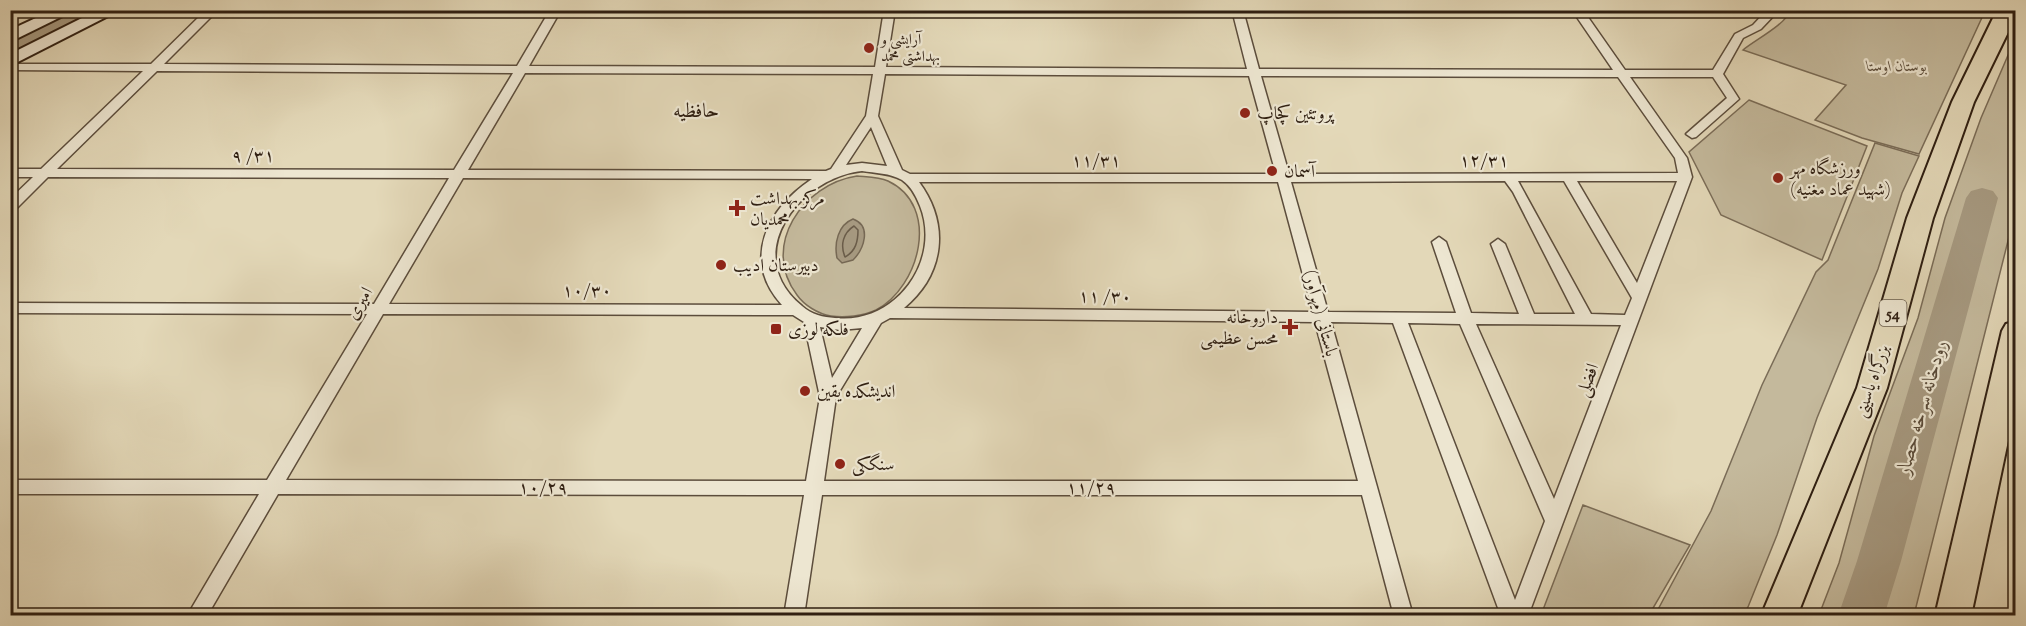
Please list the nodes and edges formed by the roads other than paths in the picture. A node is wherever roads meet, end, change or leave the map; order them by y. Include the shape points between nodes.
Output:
1 (67, 10) edge
2 (112, 10) edge
3 (213, 10) edge
4 (556, 10) edge
5 (890, 10) edge
6 (1237, 10) edge
7 (1577, 10) edge
8 (1774, 10) edge
9 (2008, 10) edge
10 (10, 37) edge
11 (10, 61) edge
12 (10, 68) edge
13 (154, 68) junction
14 (521, 69) junction
15 (879, 71) junction
16 (1254, 72) junction
17 (1621, 73) junction
18 (1717, 74) junction
19 (872, 116) junction
20 (1692, 134) dead end
21 (10, 173) edge
22 (46, 173) junction
23 (832, 173) junction
24 (459, 174) junction
25 (902, 175) junction
26 (1568, 177) junction
27 (1685, 177) junction
28 (1284, 178) junction
29 (1509, 178) junction
30 (10, 207) edge
31 (1439, 242) dead end
32 (1498, 244) dead end
33 (1639, 298) junction
34 (10, 308) edge
35 (378, 309) junction
36 (796, 310) junction
37 (881, 316) junction
38 (1322, 318) junction
39 (1399, 319) junction
40 (1466, 319) junction
41 (1529, 319) junction
42 (811, 320) junction
43 (1587, 320) junction
44 (1631, 320) junction
45 (2016, 331) edge
46 (828, 397) junction
47 (10, 487) edge
48 (273, 487) junction
49 (813, 487) junction
50 (1369, 488) junction
51 (1554, 520) junction
52 (196, 615) edge
53 (794, 615) edge
54 (1404, 615) edge
55 (1511, 615) edge
56 (1518, 615) edge
57 (1779, 615) edge
58 (1953, 615) edge

1 - 10 main road
2 - 11 main road
3 - 13 street
4 - 14 street, امیری
5 - 15 street
6 - 16 street, باستانی (مهرآور)
7 - 17 street
8 - 18 street via 1757,27 1739,36
9 - 57 highway, بزرگراه یاسینی / 54 via 1960,112 1920,218 1872,388
12 - 13 street
13 - 14 street
13 - 22 street
14 - 15 street
14 - 24 street, امیری
15 - 16 street
15 - 19 street
16 - 17 street
16 - 28 street, باستانی (مهرآور)
17 - 18 street
17 - 27 street via 1681,158
18 - 20 street via 1733,99
19 - 23 street
19 - 25 street
21 - 22 street, ۹ /۳۱
22 - 24 street, ۹ /۳۱
22 - 30 street
23 - 24 street, ۹ /۳۱
23 - 25 street via 862,167
23 - 36 street via 805,189 783,211 773,232 770,275
24 - 35 street, امیری
25 - 28 street, ۱۱/۳۱
25 - 37 street via 918,188 928,208 933,245 930,261 914,288
26 - 27 street, ۱۲/۳۱
26 - 29 street, ۱۲/۳۱
26 - 33 street
27 - 33 street, افضلی
28 - 29 street, ۱۲/۳۱
28 - 38 street, باستانی (مهرآور)
29 - 43 street
31 - 40 street
32 - 41 street
33 - 44 street, افضلی
34 - 35 street, ۱۰/۳۰
35 - 36 street, ۱۰/۳۰
35 - 48 street, امیری
36 - 42 street
37 - 38 street, ۱۱ /۳۰
37 - 42 street via 843,325
37 - 46 street
38 - 39 street, ۱۱ /۳۰
38 - 50 street, باستانی (مهرآور)
39 - 40 street, ۱۱ /۳۰
39 - 55 street
40 - 41 street, ۱۱ /۳۰
40 - 51 street
41 - 43 street, ۱۱ /۳۰
42 - 46 street
43 - 44 street, ۱۱ /۳۰
44 - 51 street, افضلی
45 - 58 highway
46 - 49 street
47 - 48 street, ۱۰/۲۹
48 - 49 street, ۱۰/۲۹
48 - 52 street, امیری
49 - 50 street, ۱۱/۲۹
49 - 53 street
50 - 54 street, باستانی (مهرآور)
51 - 56 street, افضلی

